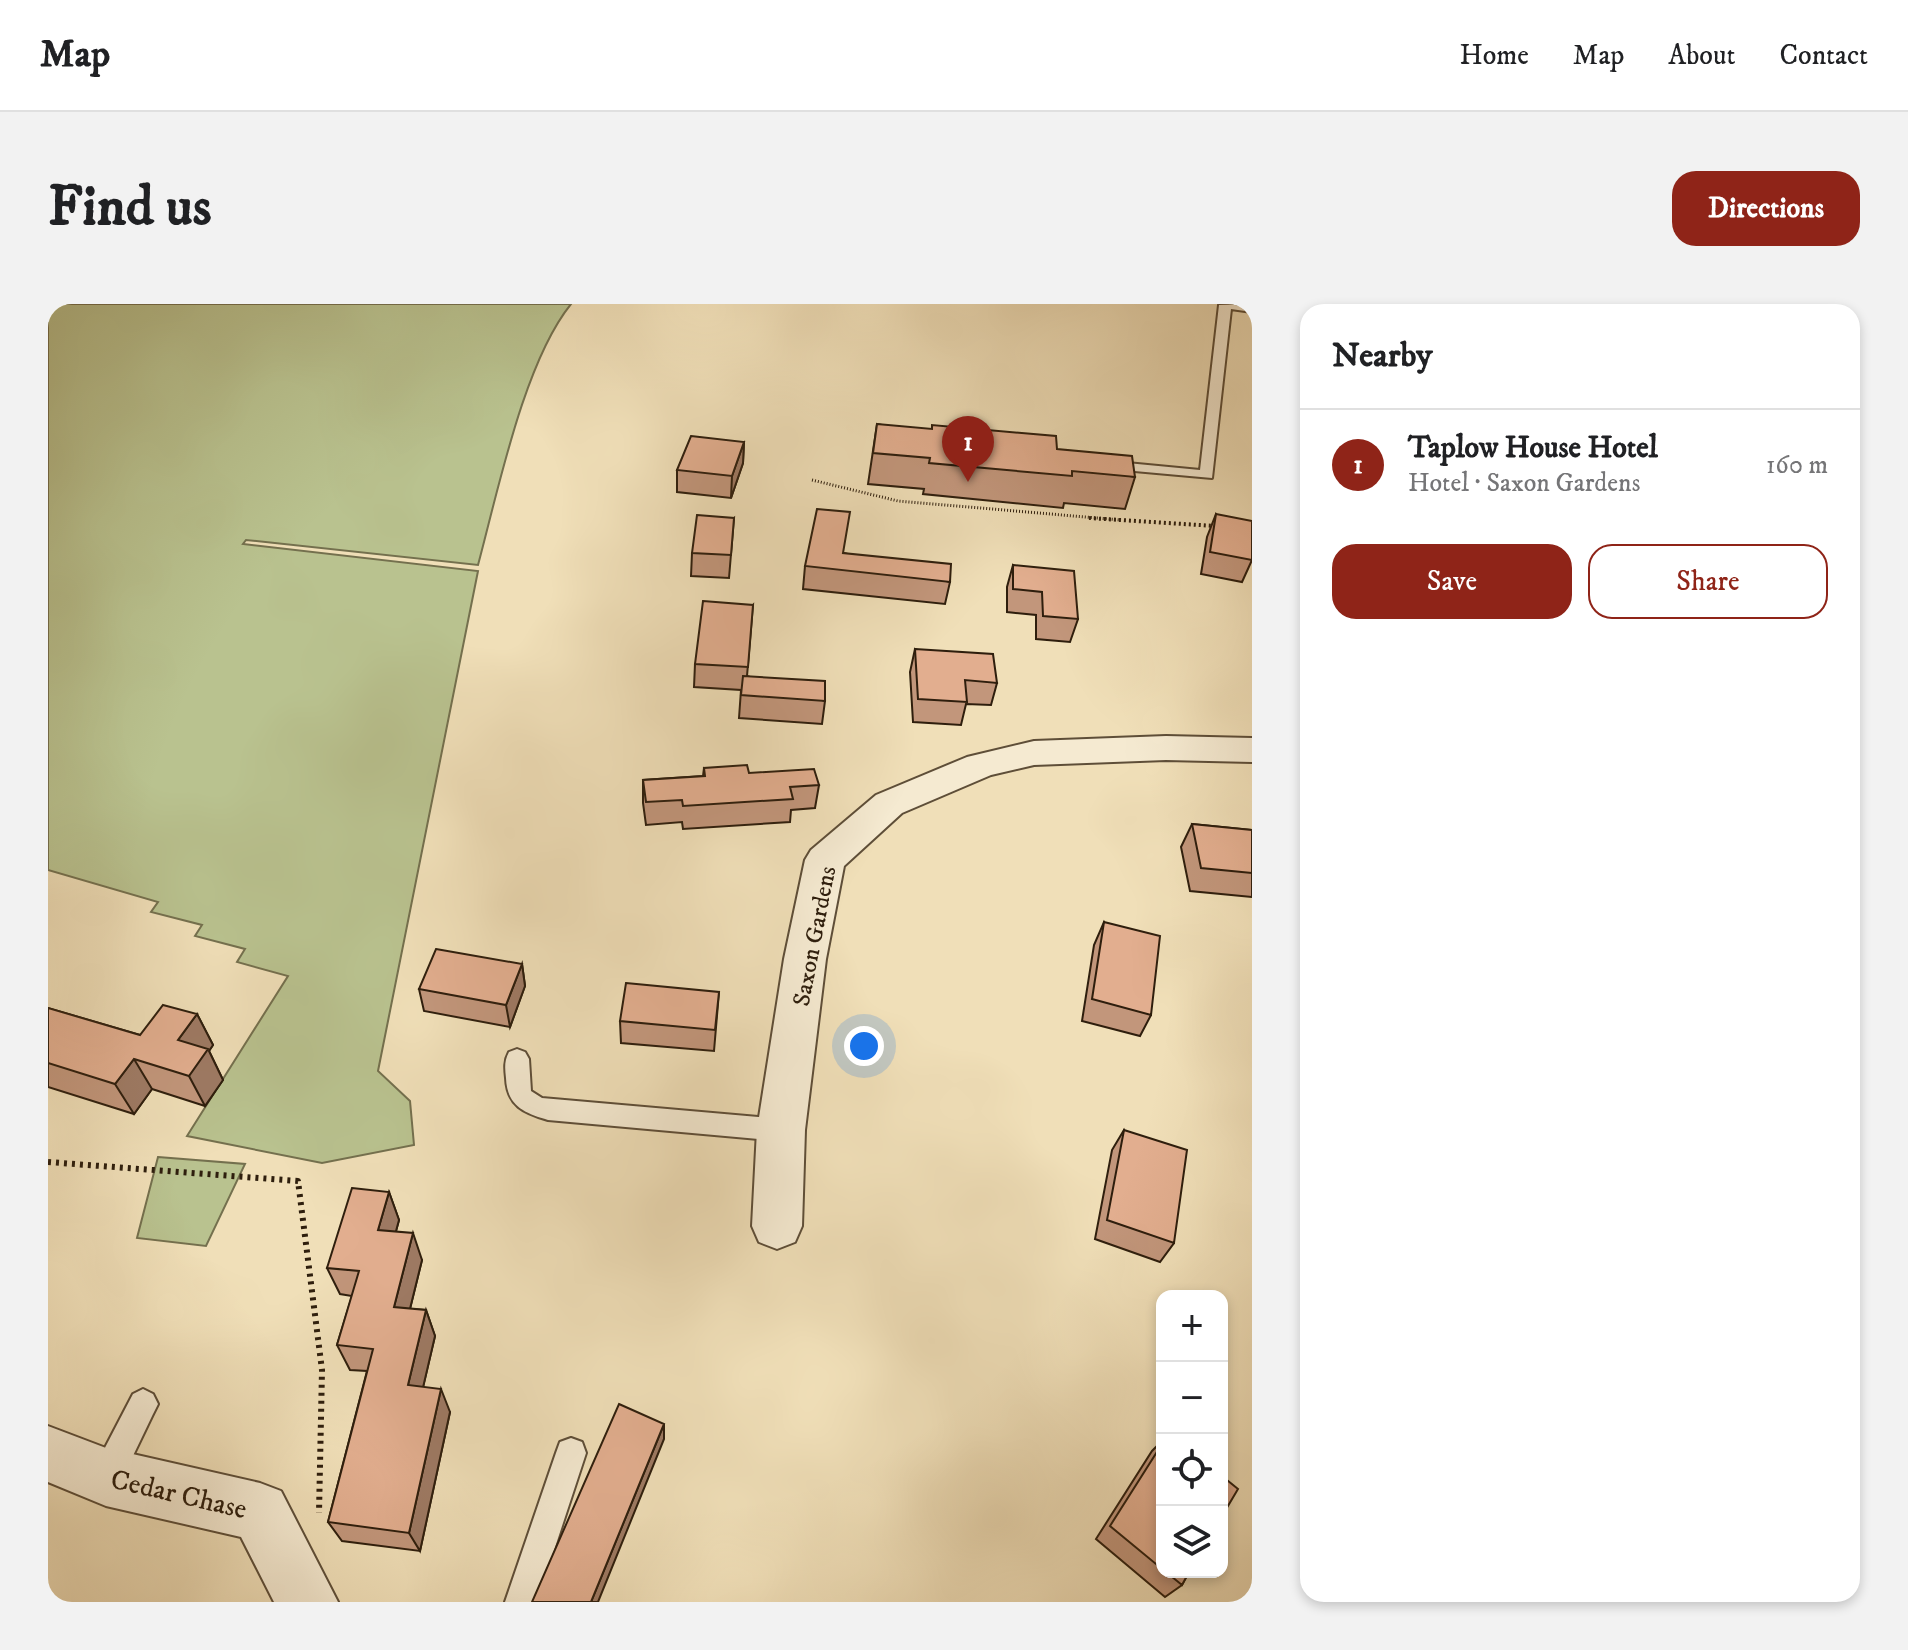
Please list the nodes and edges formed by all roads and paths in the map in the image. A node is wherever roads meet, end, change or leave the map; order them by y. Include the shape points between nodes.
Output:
1 (1252, 308) edge
2 (1085, 463) edge
3 (812, 480) dead end
4 (1222, 526) edge
5 (1252, 750) edge
6 (517, 1059) dead end
7 (781, 1130) junction
8 (48, 1162) edge
9 (777, 1226) dead end
10 (143, 1404) dead end
11 (571, 1453) dead end
12 (48, 1454) edge
13 (106, 1477) junction
14 (318, 1525) dead end
15 (307, 1602) edge
16 (521, 1602) edge

1 - 2 lane via 1225,305 1207,475
3 - 4 path via 898,501
5 - 7 street, Saxon Gardens via 1034,753 980,766 889,804 825,860
6 - 7 lane via 519,1094 538,1108
7 - 9 street, Saxon Gardens
8 - 14 path via 298,1181 322,1370
10 - 13 lane
11 - 16 lane
12 - 13 street, Cedar Chase
13 - 15 street, Cedar Chase via 260,1512

